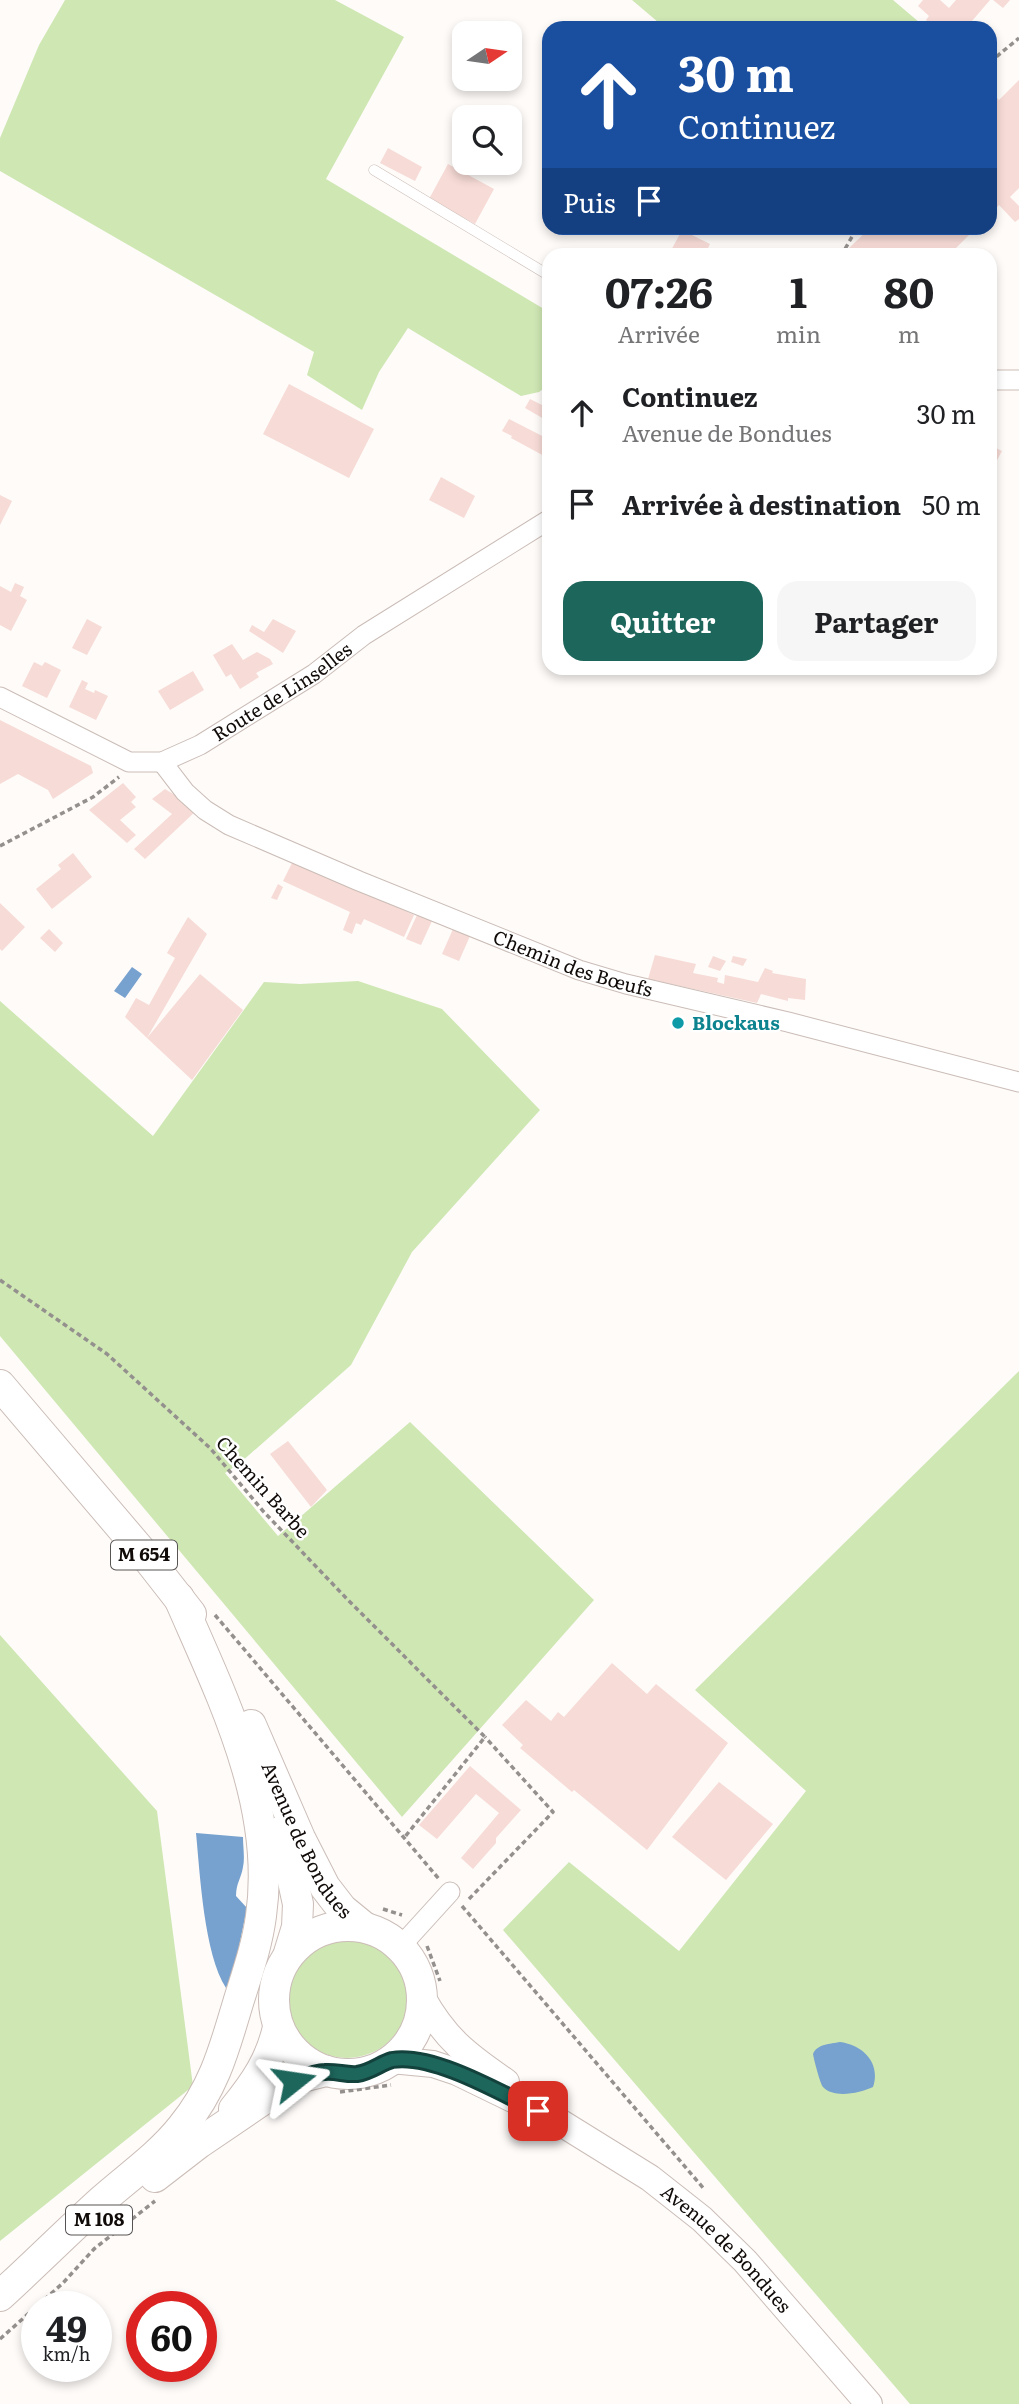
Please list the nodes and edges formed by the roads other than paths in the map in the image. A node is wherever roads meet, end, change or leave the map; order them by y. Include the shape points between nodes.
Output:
1 (374, 170) dead end
2 (542, 271) edge
3 (997, 380) edge
4 (1019, 380) edge
5 (542, 524) edge
6 (0, 697) edge
7 (162, 762) junction
8 (1019, 1083) edge
9 (0, 1385) edge
10 (179, 1598) junction
11 (259, 1744) junction
12 (456, 1899) road end
13 (364, 1927) junction
14 (400, 1947) junction
15 (289, 1954) junction
16 (422, 1997) junction
17 (278, 2027) junction
18 (391, 2060) junction
19 (326, 2071) junction
20 (558, 2121) junction
21 (200, 2143) junction
22 (0, 2297) edge
23 (869, 2404) edge

1 - 2 lane
3 - 4 street
5 - 7 street, Route de Linselles via 364,635 314,674 200,745
6 - 7 street, Route de Linselles via 129,762
7 - 8 street, Chemin des Bœufs via 185,792 229,825 579,970
9 - 10 main road, Avenue de Bondues / M 654
10 - 11 main road, Avenue de Bondues / M 654 via 214,1650
10 - 22 main road via 232,1724 256,1803 264,1866 256,1942 220,2062 201,2102 160,2151
11 - 13 main road, Avenue de Bondues / M 654 via 324,1887
11 - 15 main road, Avenue de Bondues / M 654 via 298,1904
12 - 14 street
13 - 14 main road
13 - 15 main road via 340,1926 317,1932
14 - 16 main road via 414,1965
15 - 17 main road via 273,1994
16 - 18 main road via 414,2033
16 - 20 main road, Avenue de Bondues via 450,2039
17 - 19 main road via 298,2055
17 - 21 main road, M 108 via 270,2058 255,2083
18 - 19 main road via 360,2073
18 - 20 main road, Avenue de Bondues via 444,2067
19 - 21 main road, M 108 via 280,2088
20 - 23 main road, Avenue de Bondues via 650,2178 702,2220 752,2268
21 - 22 main road, M 108

